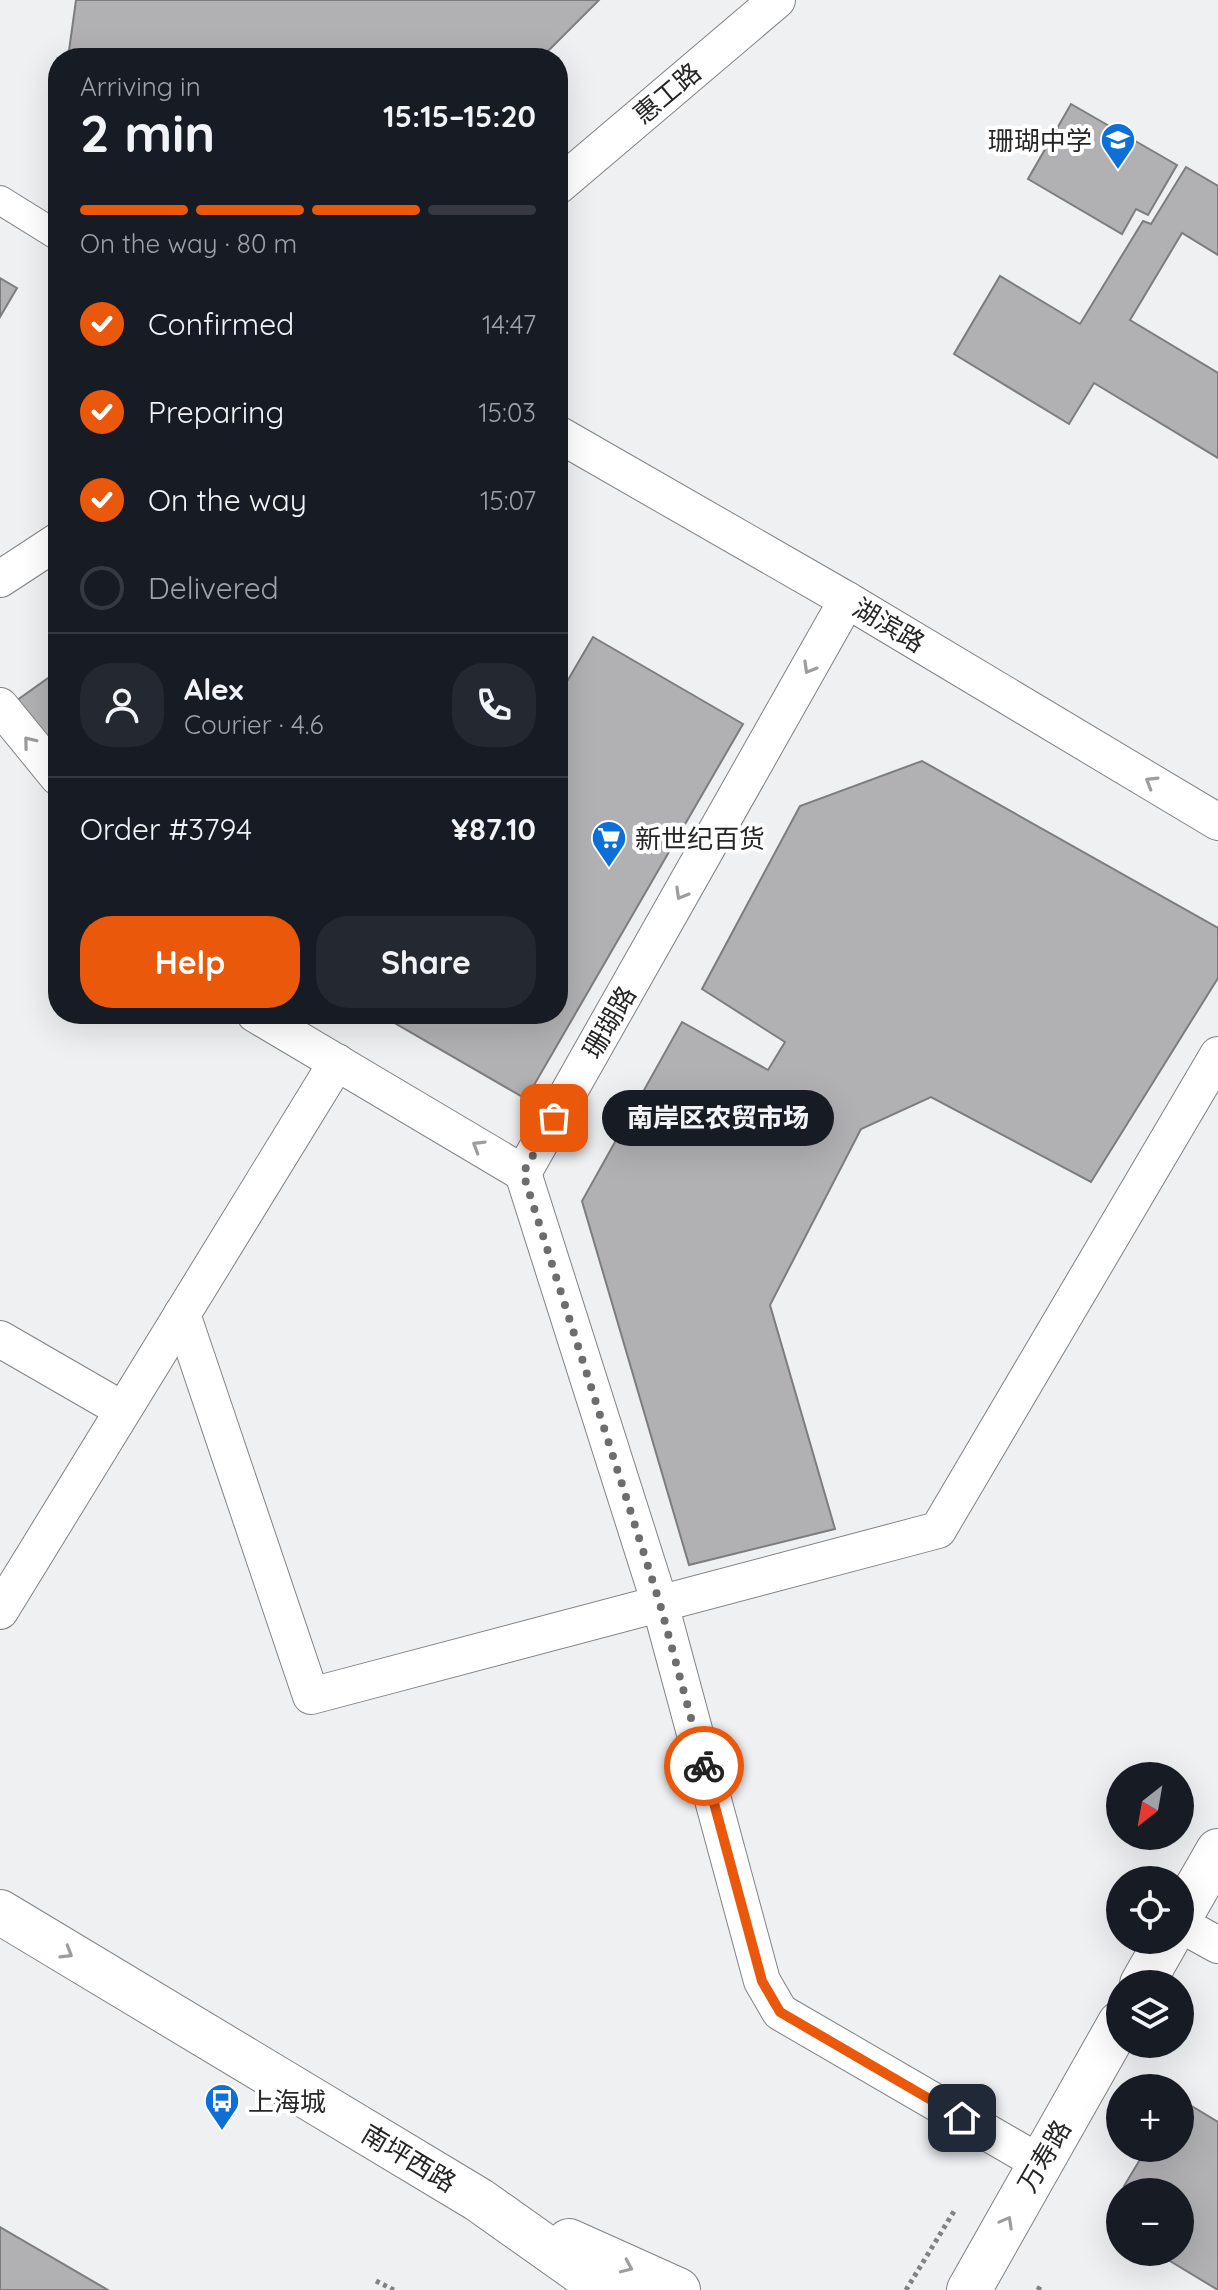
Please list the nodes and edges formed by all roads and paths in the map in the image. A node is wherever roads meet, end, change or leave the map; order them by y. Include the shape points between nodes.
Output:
1 (777, 0) edge
2 (568, 178) edge
3 (0, 200) edge
4 (48, 230) edge
5 (568, 440) edge
6 (48, 548) edge
7 (0, 579) edge
8 (847, 600) junction
9 (0, 706) edge
10 (48, 765) edge
11 (1218, 822) edge
12 (272, 1024) edge
13 (1218, 1055) edge
14 (337, 1062) junction
15 (523, 1173) junction
16 (182, 1314) junction
17 (0, 1339) edge
18 (123, 1410) junction
19 (660, 1604) junction
20 (0, 1611) edge
21 (1218, 1851) edge
22 (1194, 1893) edge
23 (0, 1912) edge
24 (1194, 1932) edge
25 (1218, 1945) edge
26 (1106, 2048) edge
27 (1040, 2163) junction
28 (479, 2200) junction
29 (956, 2208) dead end
30 (376, 2281) dead end
31 (1042, 2283) dead end
32 (394, 2290) edge
33 (606, 2290) edge
34 (678, 2290) edge
35 (906, 2290) edge
36 (969, 2290) edge
37 (1038, 2290) edge

1 - 2 street, 惠工路
3 - 4 street
5 - 8 street, 湖滨路
6 - 7 street
11 -> 8 street, 湖滨路
8 -> 15 street, 珊瑚路
10 -> 9 street
12 - 14 street
13 - 19 street via 938,1530
15 -> 14 street
14 - 16 street
15 - 19 street
16 - 18 street
16 - 19 street via 311,1696
17 - 18 street
18 - 20 street
19 - 27 street via 762,1981 780,2012
21 - 22 main road
23 -> 28 main road, 南坪西路
24 - 25 street
26 - 27 main road, 万寿路
36 -> 27 main road, 万寿路
28 - 33 main road, 南坪西路
28 -> 34 main road
29 - 35 path
30 - 32 path
31 - 37 path

